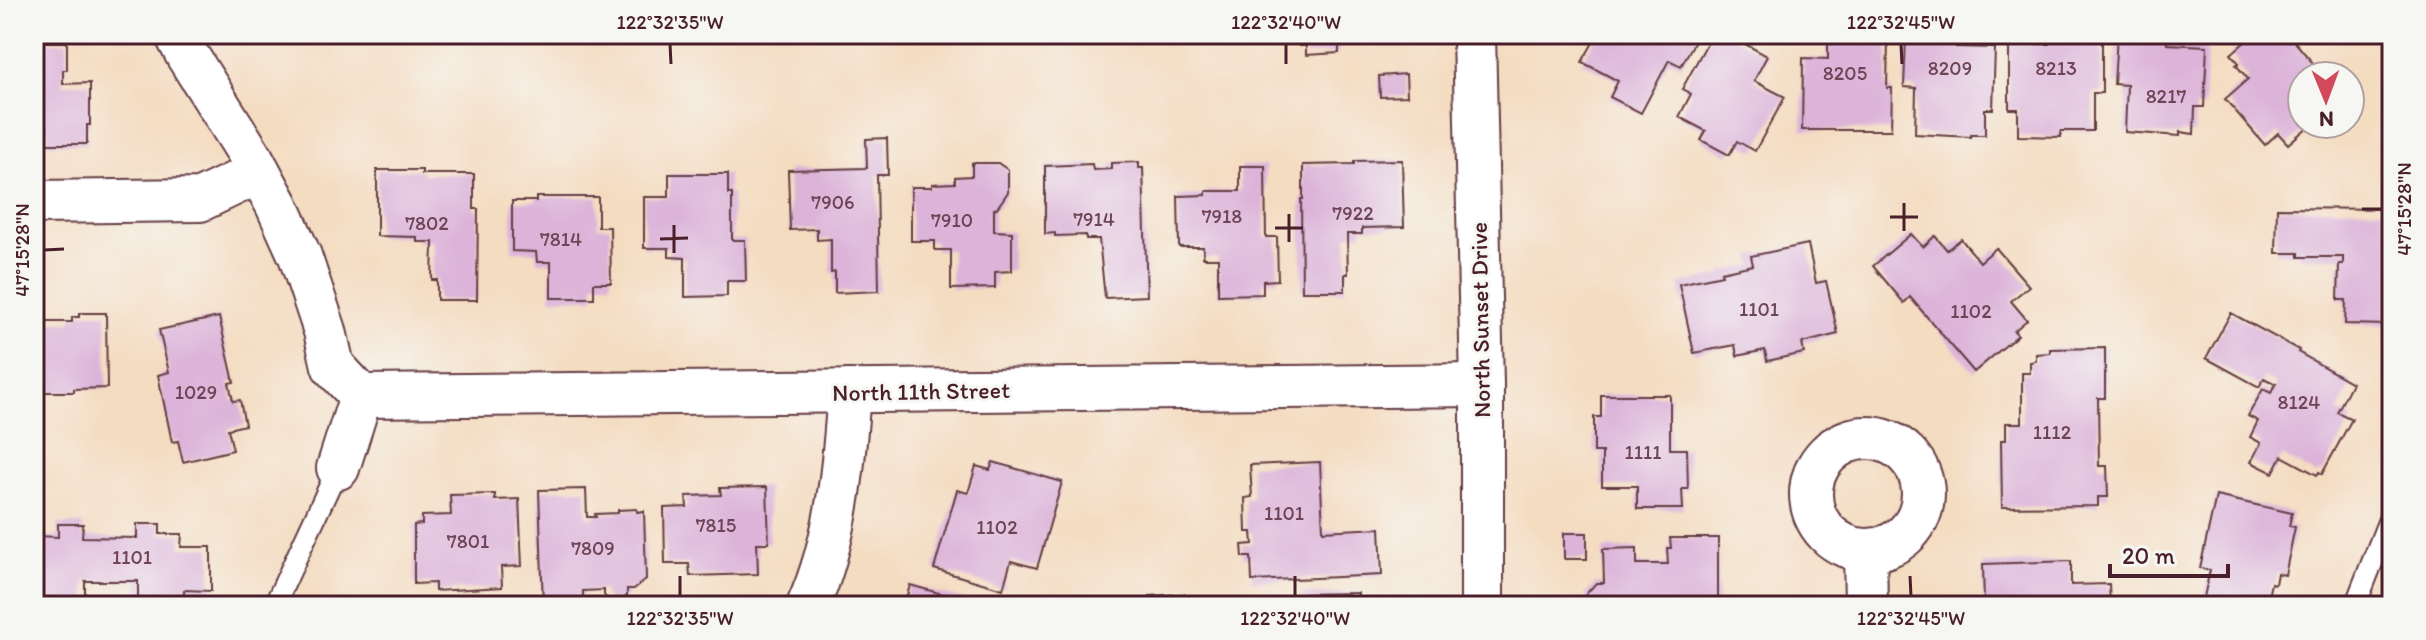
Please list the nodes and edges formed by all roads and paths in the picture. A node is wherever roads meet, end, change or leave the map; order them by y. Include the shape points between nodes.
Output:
1 (176, 34) edge
2 (1474, 34) edge
3 (259, 172) junction
4 (34, 202) edge
5 (1482, 385) junction
6 (849, 391) junction
7 (361, 396) junction
8 (338, 468) joint
9 (2392, 512) edge
10 (1865, 551) dead end
11 (274, 606) edge
12 (808, 606) edge
13 (1482, 606) edge
14 (1866, 606) edge
15 (2355, 606) edge

1 - 3 street
2 - 5 street, North Sunset Drive
3 - 4 street via 200,200
3 - 7 street via 300,256 333,366
5 - 6 street, North 11th Street
5 - 13 street, North Sunset Drive
6 - 7 street, North 11th Street
6 - 12 street via 844,470 829,543
7 - 8 street
8 - 11 lane
9 - 15 lane
10 - 14 street

